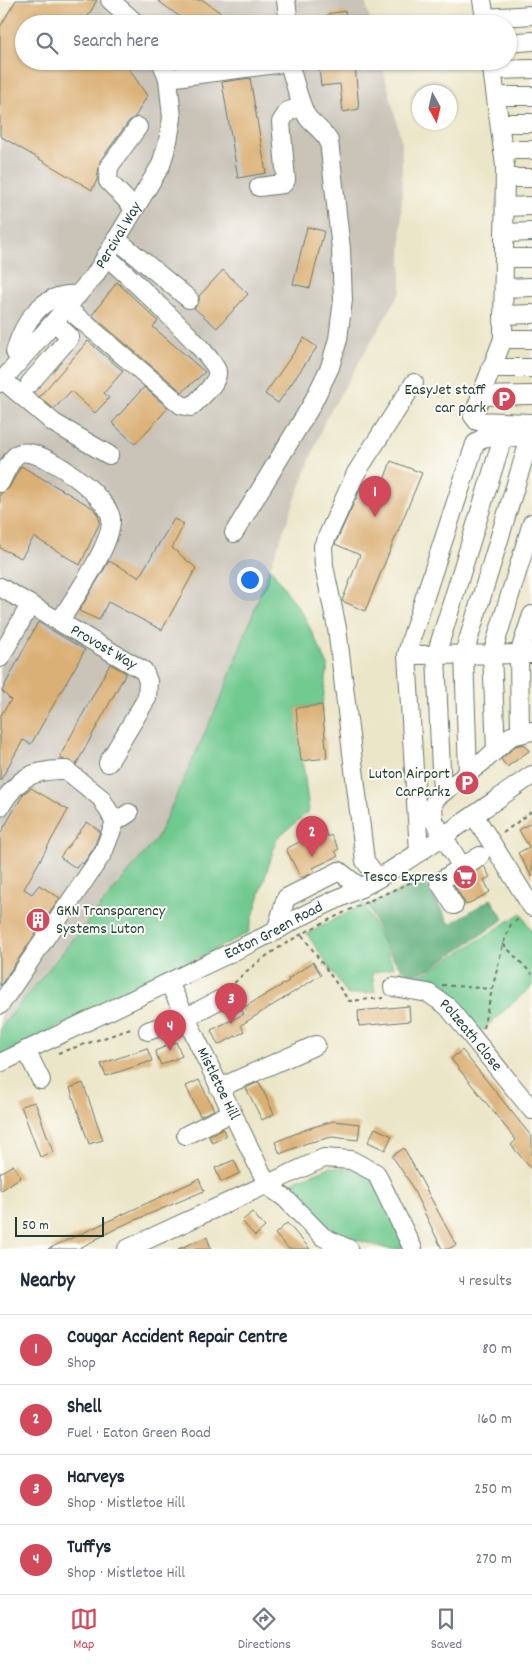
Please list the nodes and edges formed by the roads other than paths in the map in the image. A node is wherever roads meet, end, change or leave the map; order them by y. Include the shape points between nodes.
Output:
1 (110, 0) edge
2 (482, 0) edge
3 (281, 1) edge
4 (126, 15) edge
5 (286, 15) edge
6 (484, 15) edge
7 (532, 15) edge
8 (517, 17) edge
9 (532, 41) edge
10 (517, 42) edge
11 (517, 68) edge
12 (532, 69) edge
13 (164, 70) edge
14 (230, 70) edge
15 (289, 70) edge
16 (493, 70) edge
17 (168, 78) junction
18 (497, 96) junction
19 (532, 96) edge
20 (302, 107) junction
21 (501, 123) junction
22 (532, 123) edge
23 (138, 127) dead end
24 (503, 150) junction
25 (532, 150) edge
26 (505, 178) junction
27 (532, 178) edge
28 (260, 187) dead end
29 (505, 206) junction
30 (532, 206) edge
31 (135, 209) junction
32 (532, 232) edge
33 (504, 233) junction
34 (116, 239) junction
35 (106, 256) junction
36 (504, 258) junction
37 (532, 258) edge
38 (532, 287) edge
39 (504, 288) junction
40 (189, 299) dead end
41 (72, 301) junction
42 (532, 314) edge
43 (503, 315) junction
44 (54, 322) junction
45 (503, 339) junction
46 (532, 339) edge
47 (20, 360) junction
48 (491, 368) junction
49 (532, 368) edge
50 (1, 381) edge
51 (30, 383) dead end
52 (414, 383) dead end
53 (532, 395) edge
54 (480, 396) junction
55 (531, 433) edge
56 (503, 438) junction
57 (109, 455) dead end
58 (0, 483) edge
59 (532, 523) edge
60 (234, 533) dead end
61 (0, 587) edge
62 (30, 605) junction
63 (532, 614) edge
64 (60, 621) junction
65 (436, 654) junction
66 (464, 654) junction
67 (492, 654) junction
68 (526, 654) edge
69 (407, 655) junction
70 (0, 658) edge
71 (526, 732) edge
72 (496, 750) junction
73 (108, 763) dead end
74 (468, 773) junction
75 (532, 775) edge
76 (442, 793) junction
77 (0, 807) edge
78 (474, 815) junction
79 (443, 837) junction
80 (418, 852) junction
81 (480, 856) dead end
82 (462, 867) junction
83 (378, 878) junction
84 (360, 888) junction
85 (454, 906) dead end
86 (528, 911) edge
87 (276, 931) junction
88 (169, 983) junction
89 (393, 987) road end
90 (219, 1000) road end
91 (0, 1005) edge
92 (185, 1018) junction
93 (148, 1032) road end
94 (316, 1045) dead end
95 (26, 1050) junction
96 (0, 1063) edge
97 (41, 1080) dead end
98 (219, 1088) junction
99 (532, 1110) edge
100 (231, 1113) junction
101 (186, 1135) dead end
102 (268, 1186) junction
103 (127, 1249) edge
104 (349, 1249) edge
105 (413, 1249) edge

1 - 4 street
2 - 6 street
3 - 5 street
7 - 8 street
9 - 10 street
11 - 12 street
13 - 17 street, Percival Way
14 - 17 street
15 - 20 street
16 - 18 street
17 - 31 street, Percival Way via 172,118 168,141 160,165
18 - 19 street
18 - 21 street
20 - 28 street via 288,111 281,122 286,180 283,184
20 - 60 street via 329,141 342,257 343,300 338,339 330,367 311,406
21 - 22 street
21 - 24 street
23 - 31 street via 109,167 108,182
24 - 25 street
24 - 26 street
26 - 27 street
26 - 29 street
29 - 30 street
29 - 33 street
31 - 34 street, Percival Way
32 - 33 street
33 - 36 street
34 - 35 street, Percival Way
34 - 40 street
35 - 41 street, Percival Way
35 - 41 street via 178,324 218,369 207,392 191,407 181,405
36 - 37 street
36 - 39 street
38 - 39 street
39 - 43 street
41 - 44 street, Percival Way
41 - 47 street via 69,294 53,299 32,313 21,330 15,352
42 - 43 street
43 - 45 street
44 - 47 street, Percival Way
44 - 51 street via 70,337
45 - 46 street
45 - 48 street
47 - 50 street, Percival Way
48 - 49 street
48 - 54 street
50 - 57 street via 54,423
52 - 83 street via 356,472 323,546 337,628 364,861
53 - 54 street
54 - 55 street via 474,416 478,421
55 - 56 street
55 - 66 street
56 - 65 street
56 - 69 street via 484,438 475,444
58 - 64 street via 13,459 19,454 32,452 85,483 109,510 111,524 101,553
59 - 67 street
61 - 62 street, Provost Way
62 - 64 street, Provost Way
62 - 70 street
63 - 68 street
64 - 73 street, Provost Way via 133,663 144,671 148,681 147,698
65 - 66 street
65 - 69 street
65 - 76 street
66 - 67 street
66 - 74 street
67 - 68 street
67 - 72 street
68 - 71 street
69 - 80 street
71 - 72 street via 512,736
72 - 74 street
74 - 76 street
75 - 78 street, Eaton Green Road
76 - 79 street via 433,805 434,820
77 - 91 street via 12,787 33,773 66,770 122,817 103,853
78 - 79 street, Eaton Green Road
78 - 86 street
79 - 80 street, Eaton Green Road
79 - 82 street
80 - 83 street, Eaton Green Road
81 - 82 street
82 - 85 street via 439,882
83 - 84 street, Eaton Green Road
84 - 87 street, Eaton Green Road via 298,927
84 - 87 street via 339,871 286,898
87 - 88 street, Eaton Green Road
88 - 92 street, Mistletoe Hill
88 - 95 street, Eaton Green Road
89 - 99 street, Polzeath Close via 418,990 438,999
90 - 92 street
92 - 93 street
92 - 98 street, Mistletoe Hill
94 - 98 street
95 - 96 street, Eaton Green Road
95 - 97 street
98 - 100 street, Mistletoe Hill
100 - 101 street
100 - 102 street, Mistletoe Hill
102 - 103 street
102 - 104 street via 286,1198 323,1237
102 - 105 street via 324,1158 351,1160 376,1173

